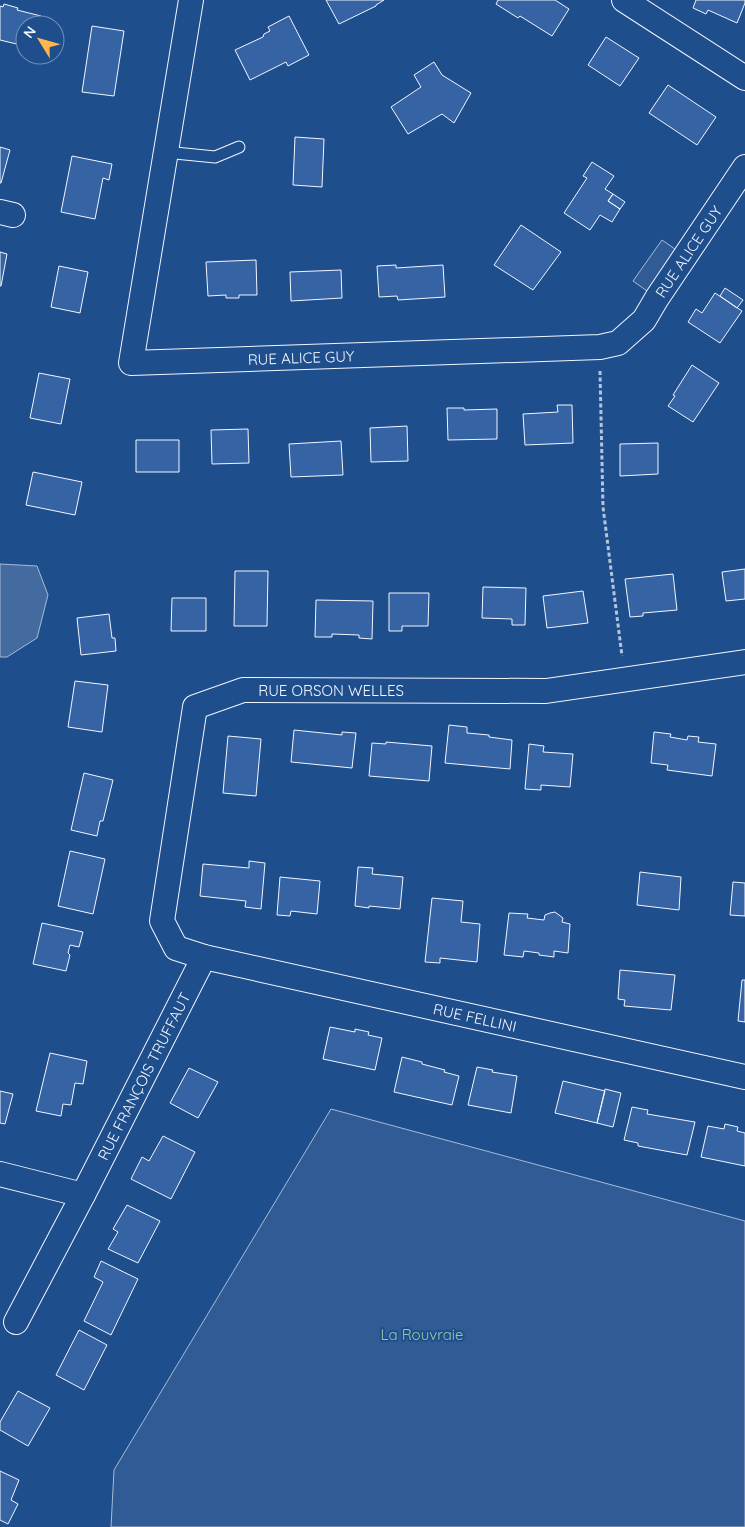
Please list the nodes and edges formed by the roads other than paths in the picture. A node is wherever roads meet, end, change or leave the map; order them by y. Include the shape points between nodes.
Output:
1 (191, 0) edge
2 (624, 0) edge
3 (745, 78) edge
4 (239, 147) dead end
5 (165, 152) junction
6 (745, 168) edge
7 (745, 662) edge
8 (204, 957) junction
9 (745, 1077) edge
10 (0, 1174) edge
11 (83, 1195) junction
12 (16, 1322) dead end

1 - 5 street, RUE ALICE GUY
2 - 3 street
4 - 5 lane via 215,157
5 - 6 street, RUE ALICE GUY via 131,363 600,347 618,343 644,320
7 - 8 street, RUE ORSON WELLES via 546,691 243,690 195,707 162,921 176,948
8 - 9 street, RUE FELLINI
8 - 11 street, RUE FRANÇOIS TRUFFAUT
10 - 11 street
11 - 12 street, RUE FRANÇOIS TRUFFAUT

